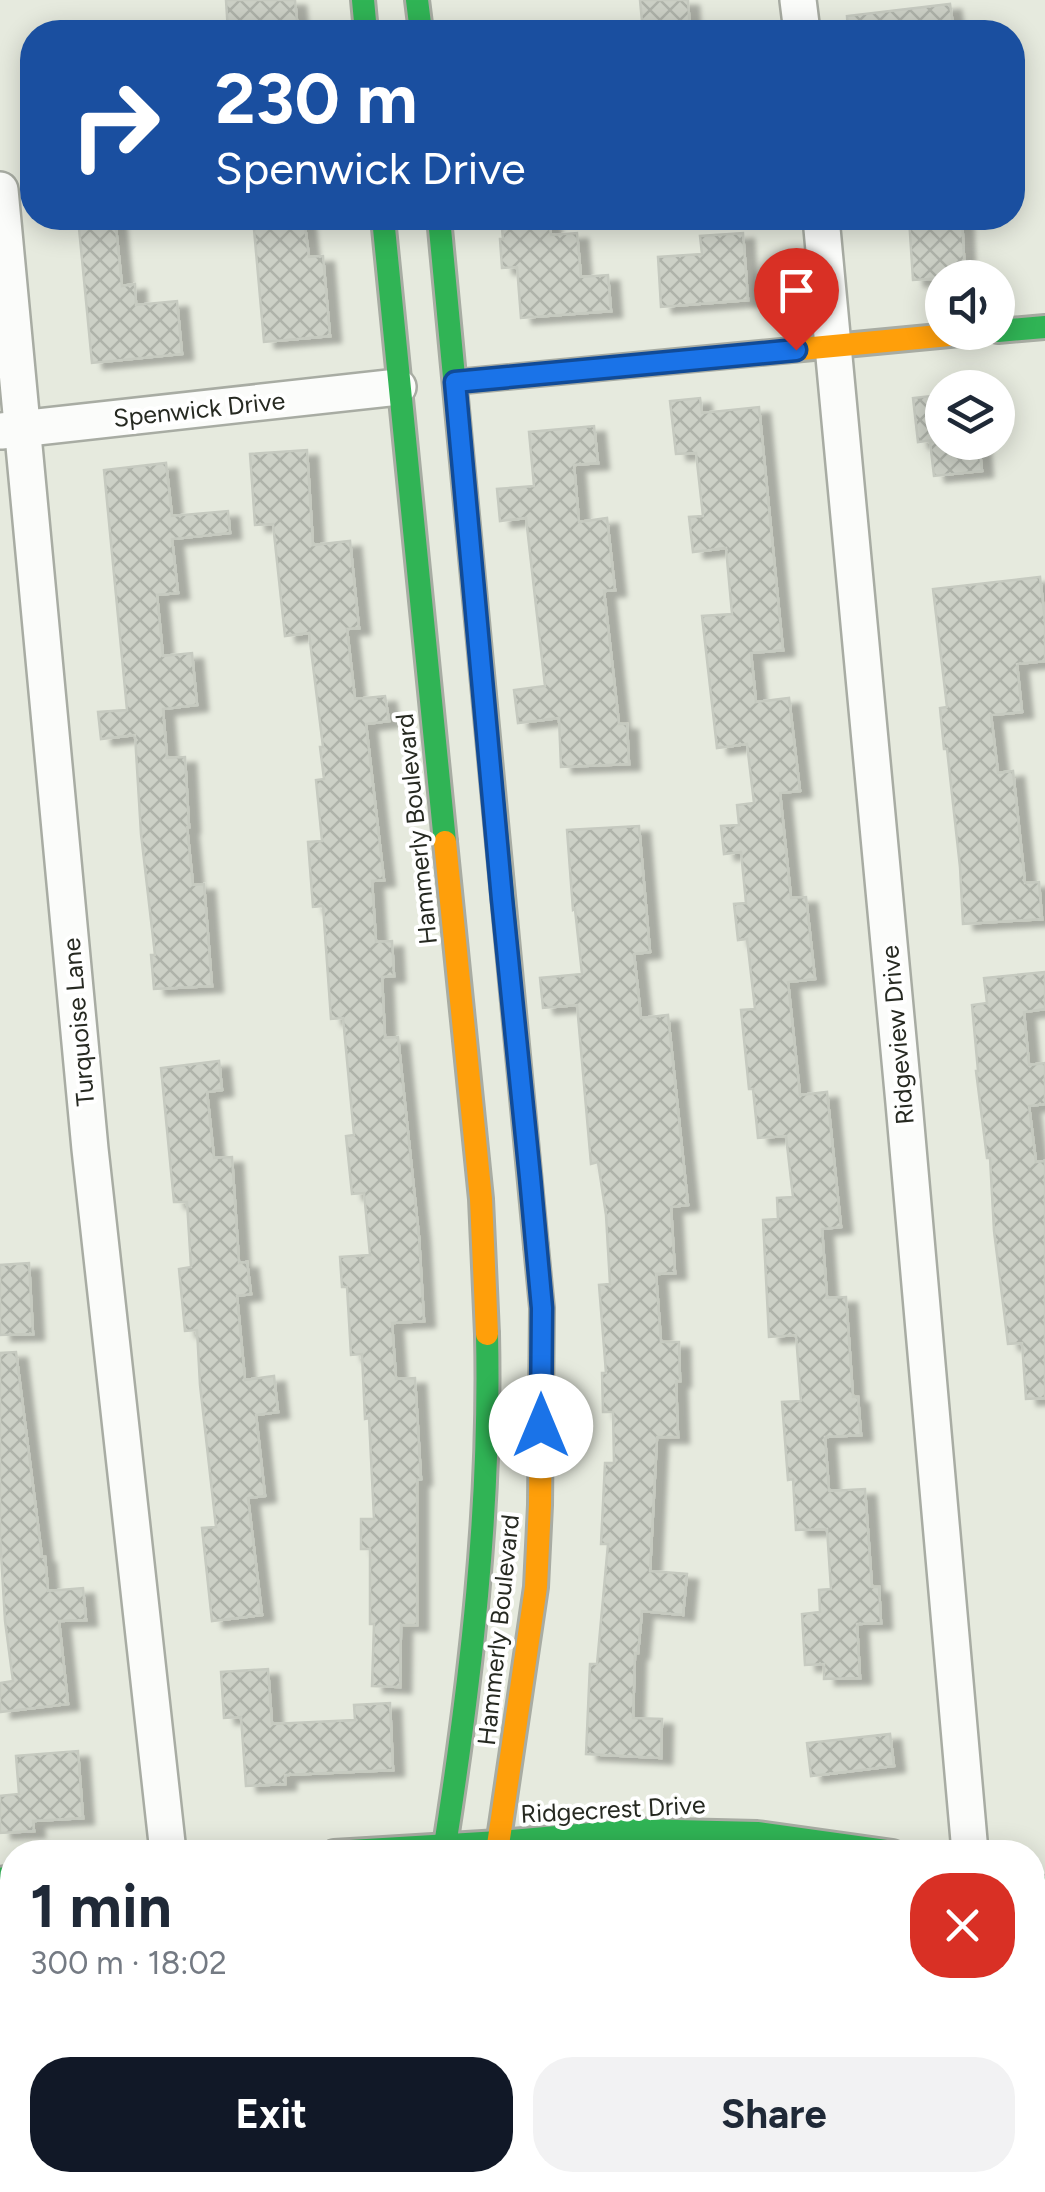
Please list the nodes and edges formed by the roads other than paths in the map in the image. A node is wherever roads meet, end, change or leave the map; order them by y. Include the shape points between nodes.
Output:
1 (0, 190) edge
2 (385, 230) edge
3 (389, 230) edge
4 (440, 230) edge
5 (822, 230) edge
6 (414, 290) dead end
7 (1045, 326) edge
8 (1015, 329) edge
9 (925, 337) edge
10 (834, 346) junction
11 (429, 367) dead end
12 (455, 382) junction
13 (398, 387) junction
14 (425, 410) dead end
15 (12, 430) edge
16 (442, 495) dead end
17 (473, 576) junction
18 (477, 901) junction
19 (514, 1309) junction
20 (167, 1840) edge
21 (446, 1840) edge
22 (499, 1840) edge
23 (555, 1840) edge
24 (807, 1840) edge
25 (969, 1840) edge

1 - 15 street, Turquoise Lane
2 - 13 main road, Hammerly Boulevard
3 - 6 main road
4 - 12 main road, Hammerly Boulevard
5 - 10 street, Ridgeview Drive
7 - 8 main road
9 - 10 main road
10 - 12 main road
10 - 25 street, Ridgeview Drive
11 - 12 main road
12 - 17 main road, Hammerly Boulevard
13 - 14 main road
13 - 15 street, Spenwick Drive
13 - 18 main road, Hammerly Boulevard
15 - 20 street, Turquoise Lane
16 - 17 main road
17 - 18 main road, Hammerly Boulevard
18 - 19 main road, Hammerly Boulevard via 481,1199
18 - 19 main road, Hammerly Boulevard via 529,1159
19 - 21 main road, Hammerly Boulevard via 487,1473 470,1677
19 - 22 main road, Hammerly Boulevard via 540,1505 536,1587
23 - 24 main road, Ridgecrest Drive via 636,1830

